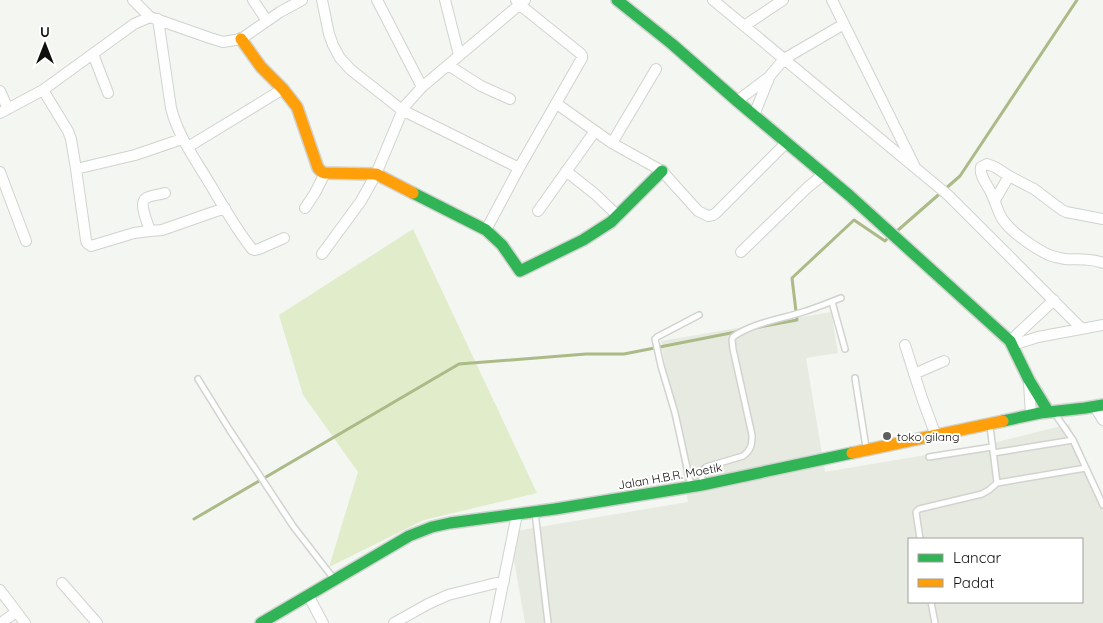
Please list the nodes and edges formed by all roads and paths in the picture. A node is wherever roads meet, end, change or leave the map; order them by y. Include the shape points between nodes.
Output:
1 (133, 0) edge
2 (253, 0) edge
3 (302, 0) edge
4 (322, 0) edge
5 (377, 0) edge
6 (445, 0) edge
7 (617, 0) edge
8 (713, 0) edge
9 (783, 0) edge
10 (832, 0) edge
11 (520, 2) edge
12 (154, 18) junction
13 (267, 21) junction
14 (844, 24) junction
15 (744, 26) junction
16 (241, 39) junction
17 (93, 54) junction
18 (459, 56) junction
19 (784, 59) junction
20 (448, 65) junction
21 (656, 69) dead end
22 (769, 77) junction
23 (422, 87) junction
24 (283, 89) junction
25 (43, 90) junction
26 (0, 91) edge
27 (108, 93) dead end
28 (510, 99) dead end
29 (736, 101) junction
30 (557, 104) junction
31 (402, 110) junction
32 (4, 111) edge
33 (754, 114) junction
34 (595, 131) junction
35 (185, 143) junction
36 (612, 143) junction
37 (786, 143) junction
38 (519, 168) junction
39 (915, 168) junction
40 (76, 169) junction
41 (566, 171) junction
42 (662, 171) junction
43 (0, 172) edge
44 (325, 173) junction
45 (376, 174) junction
46 (824, 174) junction
47 (1009, 176) junction
48 (165, 193) dead end
49 (994, 200) junction
50 (225, 208) junction
51 (305, 208) dead end
52 (538, 211) dead end
53 (618, 216) junction
54 (1103, 219) edge
55 (486, 230) junction
56 (150, 231) junction
57 (284, 238) dead end
58 (26, 241) dead end
59 (741, 252) dead end
60 (322, 254) dead end
61 (1103, 263) edge
62 (841, 298) dead end
63 (1054, 300) junction
64 (832, 302) junction
65 (699, 315) dead end
66 (1103, 324) edge
67 (1027, 326) junction
68 (1082, 329) junction
69 (1038, 337) junction
70 (1011, 343) junction
71 (905, 345) dead end
72 (844, 349) dead end
73 (944, 361) dead end
74 (914, 374) junction
75 (855, 378) dead end
76 (198, 379) dead end
77 (1029, 380) junction
78 (1099, 406) edge
79 (1051, 411) junction
80 (1031, 415) junction
81 (1103, 420) edge
82 (990, 424) junction
83 (936, 436) junction
84 (1073, 440) junction
85 (866, 450) junction
86 (992, 450) junction
87 (929, 457) dead end
88 (1086, 468) junction
89 (997, 483) junction
90 (696, 486) junction
91 (1103, 504) edge
92 (535, 512) junction
93 (517, 514) junction
94 (920, 538) edge
95 (334, 580) junction
96 (504, 581) junction
97 (62, 583) dead end
98 (0, 590) edge
99 (308, 595) junction
100 (931, 603) edge
101 (16, 612) junction
102 (1, 623) edge
103 (25, 623) edge
104 (97, 623) edge
105 (261, 623) edge
106 (323, 623) edge
107 (394, 623) edge
108 (495, 623) edge
109 (548, 623) edge
110 (935, 623) edge

1 - 12 street
2 - 13 street
3 - 13 street
4 - 31 street via 329,34 340,58
5 - 23 street
6 - 18 street
7 - 29 street
8 - 15 street
9 - 15 street
10 - 14 street
11 - 18 street
11 - 30 street via 582,56
12 - 16 street via 218,41
12 - 17 street via 134,24
12 - 35 street via 171,108
13 - 16 street
14 - 19 street
14 - 39 street
15 - 19 street
16 - 24 street
17 - 25 street
17 - 27 street
18 - 20 street
19 - 22 street
19 - 39 street
20 - 23 street
20 - 28 street via 481,86
21 - 36 street
22 - 29 street
22 - 33 street
23 - 31 street
24 - 35 street
24 - 44 street via 294,102 318,168
25 - 32 street
25 - 40 street via 68,131
26 - 32 street
29 - 33 street
30 - 34 street
30 - 38 street
31 - 38 street
31 - 45 street
33 - 37 street
34 - 36 street
34 - 41 street
35 - 40 street
35 - 50 street
36 - 42 street
37 - 42 street via 710,216 698,211
37 - 46 street
38 - 55 street
39 - 63 street
40 - 56 street via 89,245
41 - 52 street
41 - 53 street
42 - 53 street
43 - 58 street
44 - 45 street
44 - 51 street
45 - 55 street
45 - 60 street via 362,201
46 - 59 street
46 - 70 street
47 - 49 street
47 - 49 street via 991,164 981,167 981,174
47 - 54 street via 1034,188 1066,212
48 - 56 street via 142,202
49 - 61 street via 1008,226 1050,255
50 - 56 street via 162,230
50 - 57 street via 252,249
53 - 55 street via 583,240 520,271 502,245
62 - 64 lane
63 - 67 street
63 - 68 street
64 - 72 lane
64 - 90 lane via 734,336 732,340 752,435 751,448 744,456 706,467
65 - 90 lane via 655,339
66 - 68 street
67 - 69 street
67 - 70 street
68 - 69 street
69 - 70 street
70 - 77 street
71 - 74 street
73 - 74 street
74 - 83 street
75 - 85 lane
76 - 95 lane via 294,526
77 - 79 street
77 - 80 street
78 - 79 street, Jalan H.B.R. Moetik
78 - 81 street
79 - 80 street, Jalan H.B.R. Moetik
79 - 84 lane
80 - 82 street, Jalan H.B.R. Moetik
82 - 83 street, Jalan H.B.R. Moetik
82 - 86 lane
83 - 85 street, Jalan H.B.R. Moetik
84 - 86 lane
84 - 88 lane
85 - 90 street, Jalan H.B.R. Moetik
86 - 87 lane
86 - 89 lane
88 - 89 lane
88 - 91 lane
89 - 94 lane via 982,494 919,509 916,512
90 - 92 street, Jalan H.B.R. Moetik
92 - 93 street, Jalan H.B.R. Moetik
92 - 109 lane
93 - 95 street, Jalan H.B.R. Moetik via 450,522 426,529
93 - 96 street
95 - 99 street, Jalan H.B.R. Moetik
96 - 107 street via 448,595
96 - 108 street
97 - 104 street
98 - 101 street
99 - 105 street, Jalan H.B.R. Moetik
99 - 106 street
100 - 110 lane
101 - 102 street
101 - 103 street

